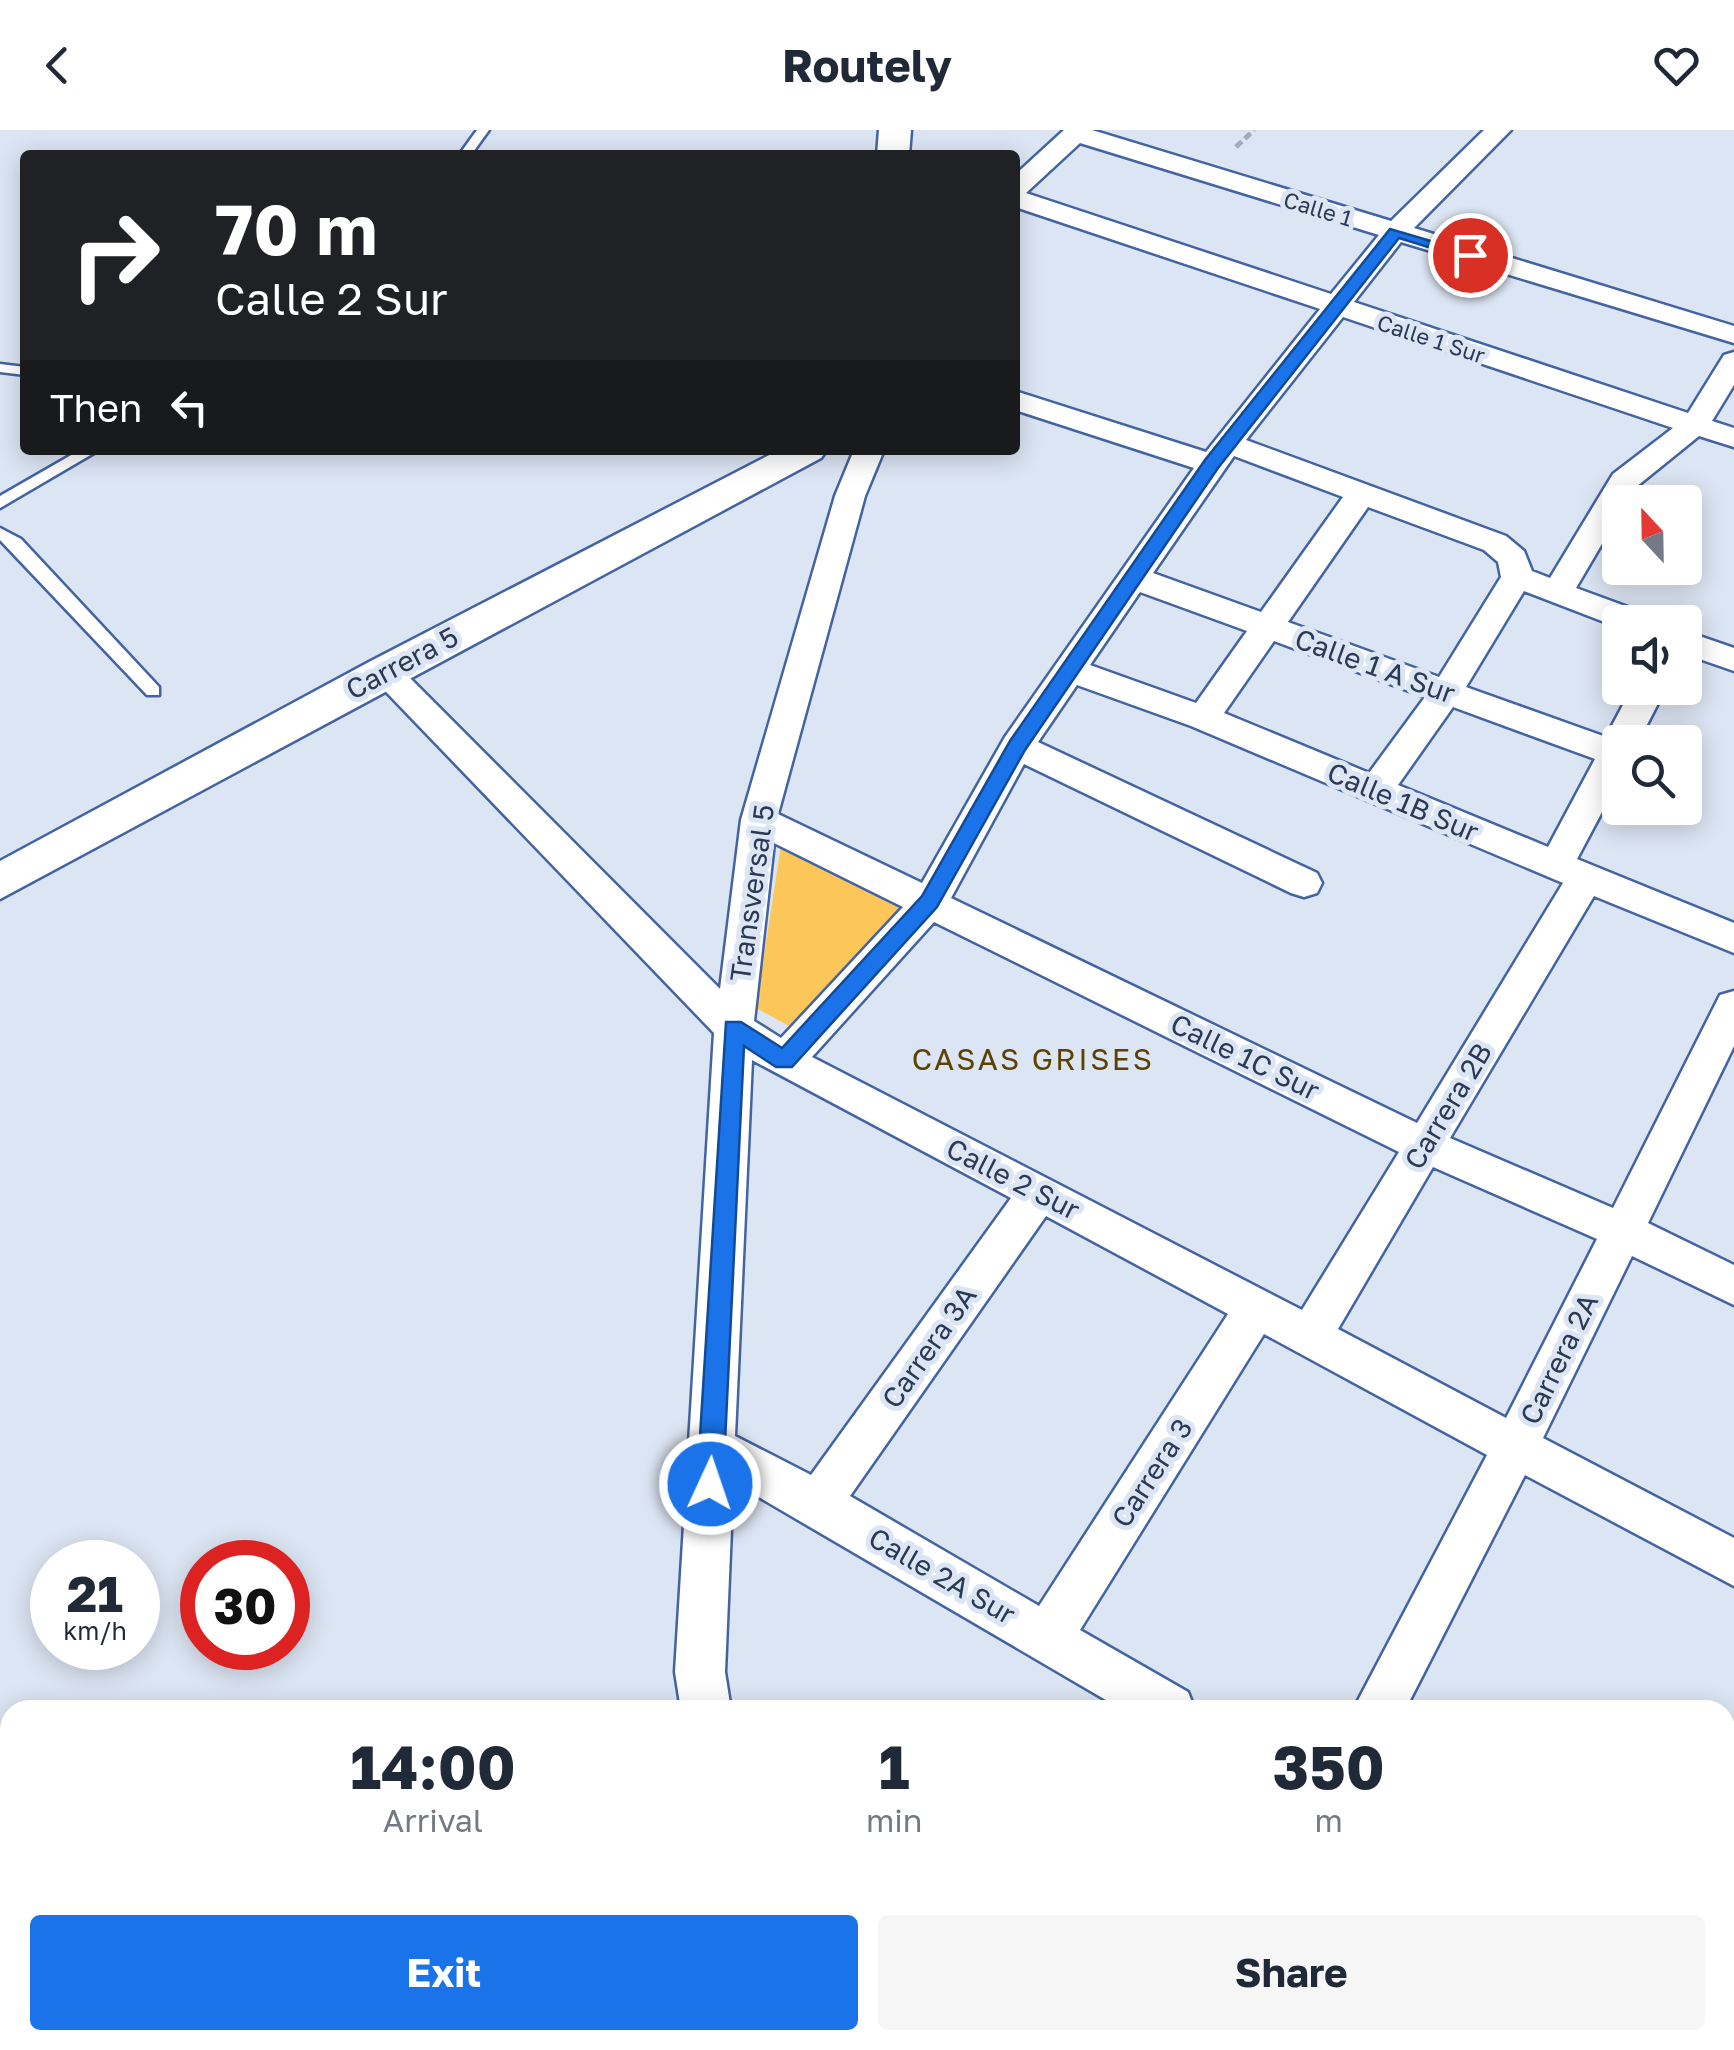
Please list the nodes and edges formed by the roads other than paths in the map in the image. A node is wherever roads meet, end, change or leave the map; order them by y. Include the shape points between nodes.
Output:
1 (484, 130) edge
2 (1498, 130) edge
3 (1077, 131) edge
4 (468, 150) edge
5 (1020, 184) edge
6 (1020, 200) edge
7 (1395, 232) junction
8 (1335, 308) junction
9 (1734, 335) edge
10 (1734, 361) edge
11 (1020, 401) edge
12 (1695, 425) junction
13 (1734, 438) edge
14 (1220, 454) junction
15 (82, 455) edge
16 (798, 455) edge
17 (867, 455) edge
18 (1361, 494) junction
19 (0, 503) edge
20 (0, 533) edge
21 (1517, 577) junction
22 (1134, 578) junction
23 (1557, 592) junction
24 (1602, 609) edge
25 (1270, 628) junction
26 (1702, 648) edge
27 (1734, 660) edge
28 (1070, 670) junction
29 (384, 672) junction
30 (153, 691) dead end
31 (1447, 691) junction
32 (1203, 718) junction
33 (1602, 741) edge
34 (1017, 746) junction
35 (1376, 790) junction
36 (1602, 791) edge
37 (759, 820) junction
38 (1571, 871) junction
39 (0, 882) edge
40 (1304, 883) dead end
41 (930, 902) junction
42 (1734, 939) edge
43 (1734, 1006) edge
44 (734, 1028) junction
45 (784, 1061) junction
46 (1424, 1145) junction
47 (1040, 1192) junction
48 (1622, 1231) junction
49 (1734, 1286) edge
50 (1256, 1308) junction
51 (1310, 1336) junction
52 (1516, 1446) junction
53 (712, 1447) junction
54 (818, 1503) junction
55 (1734, 1563) edge
56 (1047, 1638) junction
57 (704, 1700) edge
58 (1153, 1700) edge
59 (1383, 1700) edge

1 - 4 lane
2 - 7 street
3 - 5 street
3 - 7 street, Calle 1
6 - 8 street, Calle 1 Sur
7 - 8 street
7 - 9 street, Calle 1
8 - 12 street, Calle 1 Sur
8 - 14 street
10 - 12 street
11 - 14 street
12 - 13 street, Calle 1 Sur
12 - 23 street via 1624,481
14 - 18 street
14 - 22 street
15 - 19 lane
16 - 29 street, Carrera 5
17 - 37 street, Transversal 5
18 - 21 street via 1494,543 1512,558
18 - 25 street
20 - 30 lane
21 - 23 street
21 - 31 street
22 - 25 street, Calle 1 A Sur
22 - 28 street
23 - 24 street
25 - 31 street, Calle 1 A Sur
25 - 32 street
26 - 27 street
28 - 32 street, Calle 1B Sur
28 - 34 street
29 - 39 street, Carrera 5
29 - 44 street, Calle 2 Sur
31 - 33 street, Calle 1 A Sur
31 - 35 street
32 - 35 street, Calle 1B Sur
34 - 40 street
34 - 41 street
35 - 38 street, Calle 1B Sur
36 - 38 street
37 - 41 street, Calle 1C Sur
37 - 44 street, Transversal 5
38 - 42 street, Calle 1B Sur
38 - 46 street, Carrera 2B
41 - 45 street
41 - 46 street, Calle 1C Sur
43 - 48 street, Carrera 2A
44 - 45 street, Calle 2 Sur
44 - 53 street, Transversal 5
45 - 47 street, Calle 2 Sur
46 - 48 street, Calle 1C Sur
46 - 51 street, Carrera 2B
47 - 50 street, Calle 2 Sur
47 - 54 street, Carrera 3A
48 - 49 street, Calle 1C Sur
48 - 52 street, Carrera 2A
50 - 51 street, Calle 2 Sur
50 - 56 street, Carrera 3
51 - 52 street, Calle 2 Sur
52 - 55 street, Calle 2 Sur
52 - 59 street, Carrera 2A
53 - 54 street, Calle 2A Sur
53 - 57 street, Transversal 5 via 700,1672
54 - 56 street, Calle 2A Sur
56 - 58 street, Calle 2A Sur

